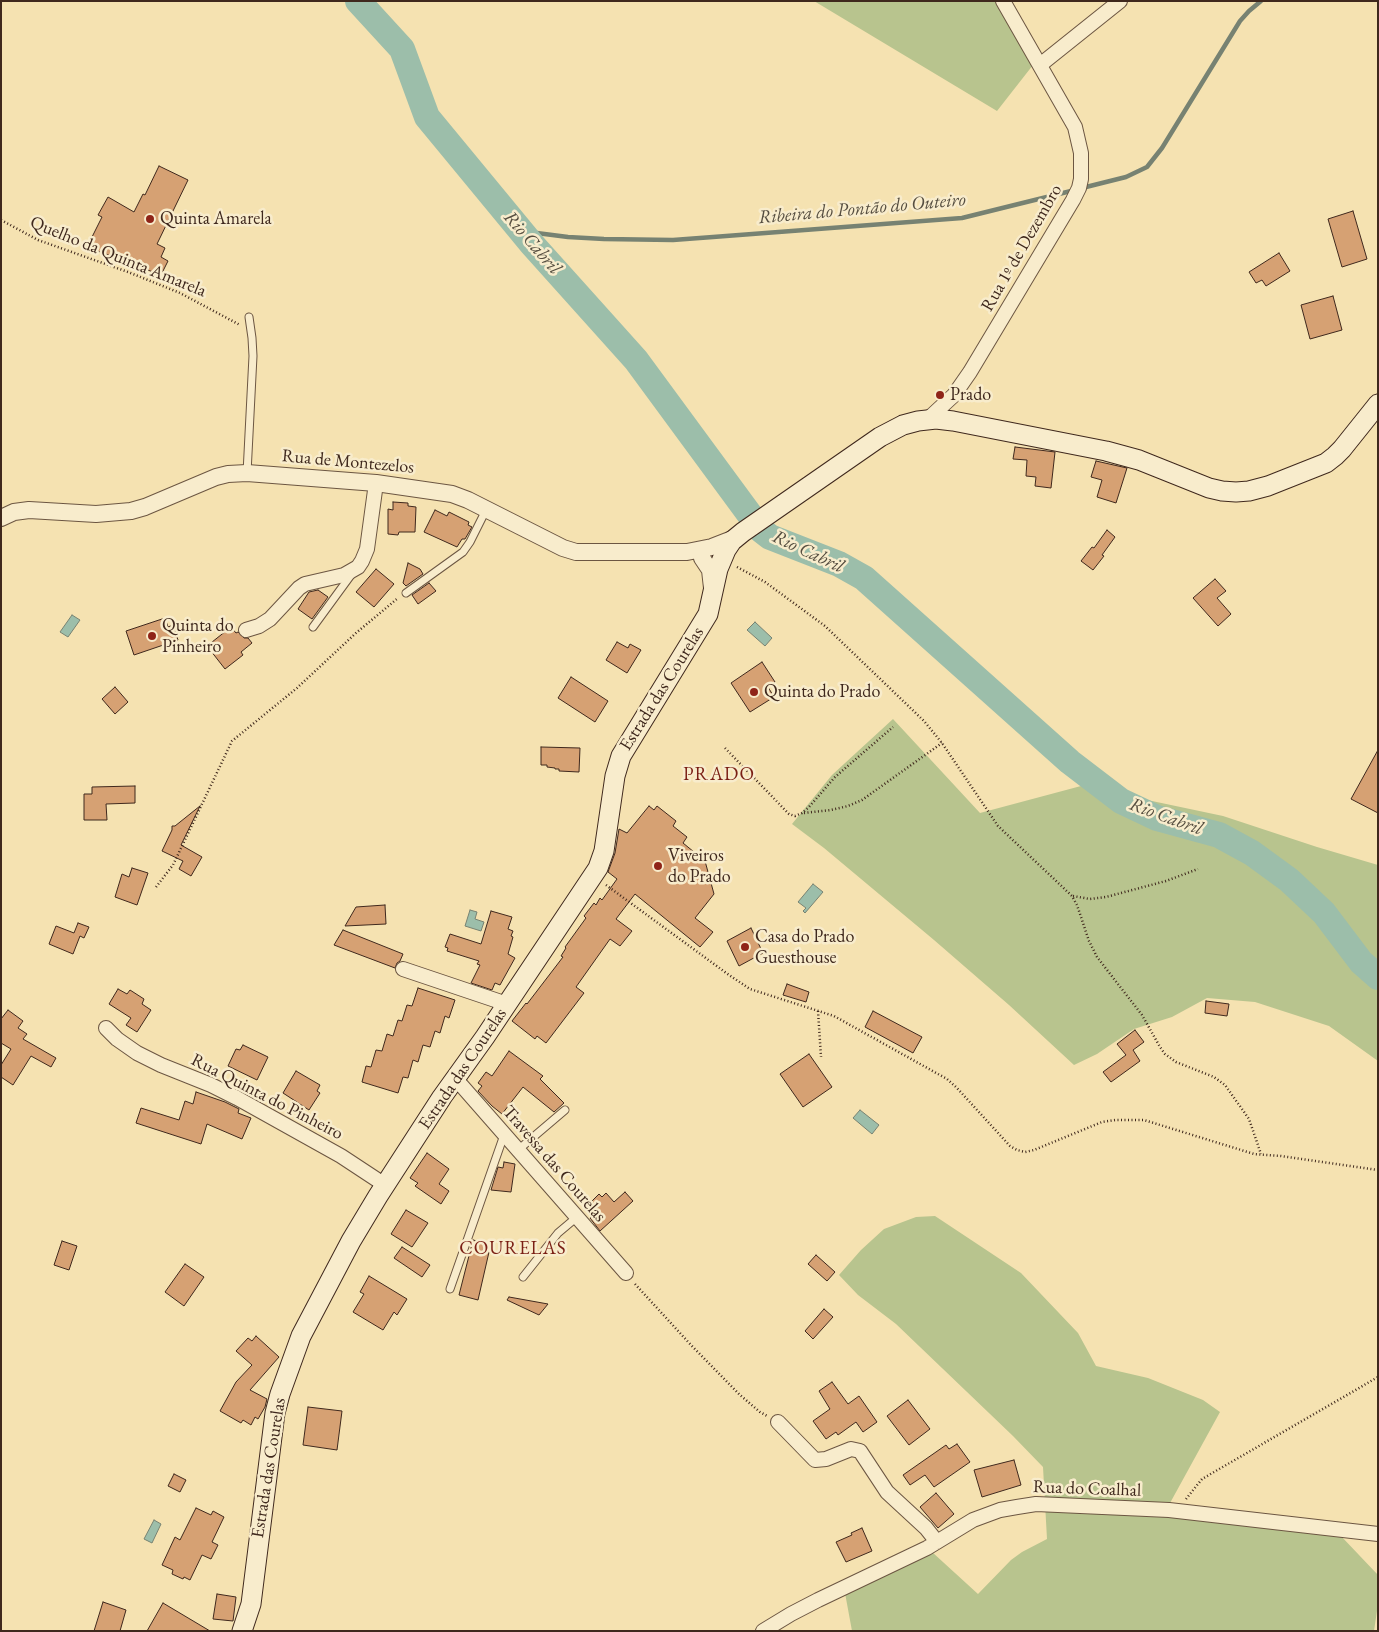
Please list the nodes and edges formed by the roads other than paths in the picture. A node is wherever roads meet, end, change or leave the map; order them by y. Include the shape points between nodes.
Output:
1 (1003, 1) edge
2 (1120, 1) edge
3 (1040, 65) junction
4 (249, 317) dead end
5 (1378, 404) edge
6 (927, 420) junction
7 (247, 473) junction
8 (376, 484) junction
9 (486, 510) junction
10 (1, 518) edge
11 (739, 535) junction
12 (698, 553) junction
13 (722, 559) junction
14 (358, 566) junction
15 (406, 593) road end
16 (713, 593) junction
17 (313, 626) dead end
18 (246, 630) dead end
19 (403, 969) dead end
20 (507, 1004) junction
21 (106, 1028) dead end
22 (455, 1078) junction
23 (565, 1110) dead end
24 (504, 1135) junction
25 (518, 1150) junction
26 (385, 1185) junction
27 (577, 1217) junction
28 (626, 1273) road end
29 (523, 1277) dead end
30 (450, 1289) dead end
31 (778, 1422) road end
32 (1378, 1534) edge
33 (938, 1542) junction
34 (242, 1631) edge
35 (763, 1631) edge

1 - 3 street, Rua 1º de Dezembro
2 - 3 street
3 - 6 street, Rua 1º de Dezembro via 1077,132 1081,153 1079,188 966,378 954,395
4 - 7 lane via 253,356
5 - 6 main road via 1342,449 1326,462 1268,486 1236,492 1209,488 1106,450 961,422
6 - 11 main road via 903,425 888,433
7 - 8 street, Rua de Montezelos
7 - 10 street, Rua de Montezelos via 216,477 131,511 96,514 29,510
8 - 9 street, Rua de Montezelos via 452,494
8 - 14 street via 367,549
9 - 12 street, Rua de Montezelos via 576,552
9 - 15 lane via 463,552
11 - 12 street
11 - 13 main road, Estrada das Courelas
12 - 13 street, Rua de Montezelos via 712,560
12 - 16 street via 710,570
13 - 16 main road, Estrada das Courelas
14 - 17 lane
14 - 18 street via 344,575 301,586 270,620
16 - 20 main road, Estrada das Courelas via 705,619 621,756 602,858
19 - 20 street
20 - 22 main road, Estrada das Courelas
21 - 26 street, Rua Quinta do Pinheiro via 137,1053 237,1098
22 - 24 street, Travessa das Courelas
22 - 26 main road, Estrada das Courelas
23 - 25 lane
24 - 25 street, Travessa das Courelas
24 - 30 lane
25 - 27 street, Travessa das Courelas
26 - 34 main road, Estrada das Courelas via 305,1326 280,1394 274,1413 250,1604
27 - 28 street, Travessa das Courelas
27 - 29 lane via 558,1233
31 - 33 street via 816,1460 851,1449 860,1451 887,1492
32 - 33 street, Rua do Coalhal via 1177,1511 1036,1504 986,1514
33 - 35 street, Rua do Coalhal

